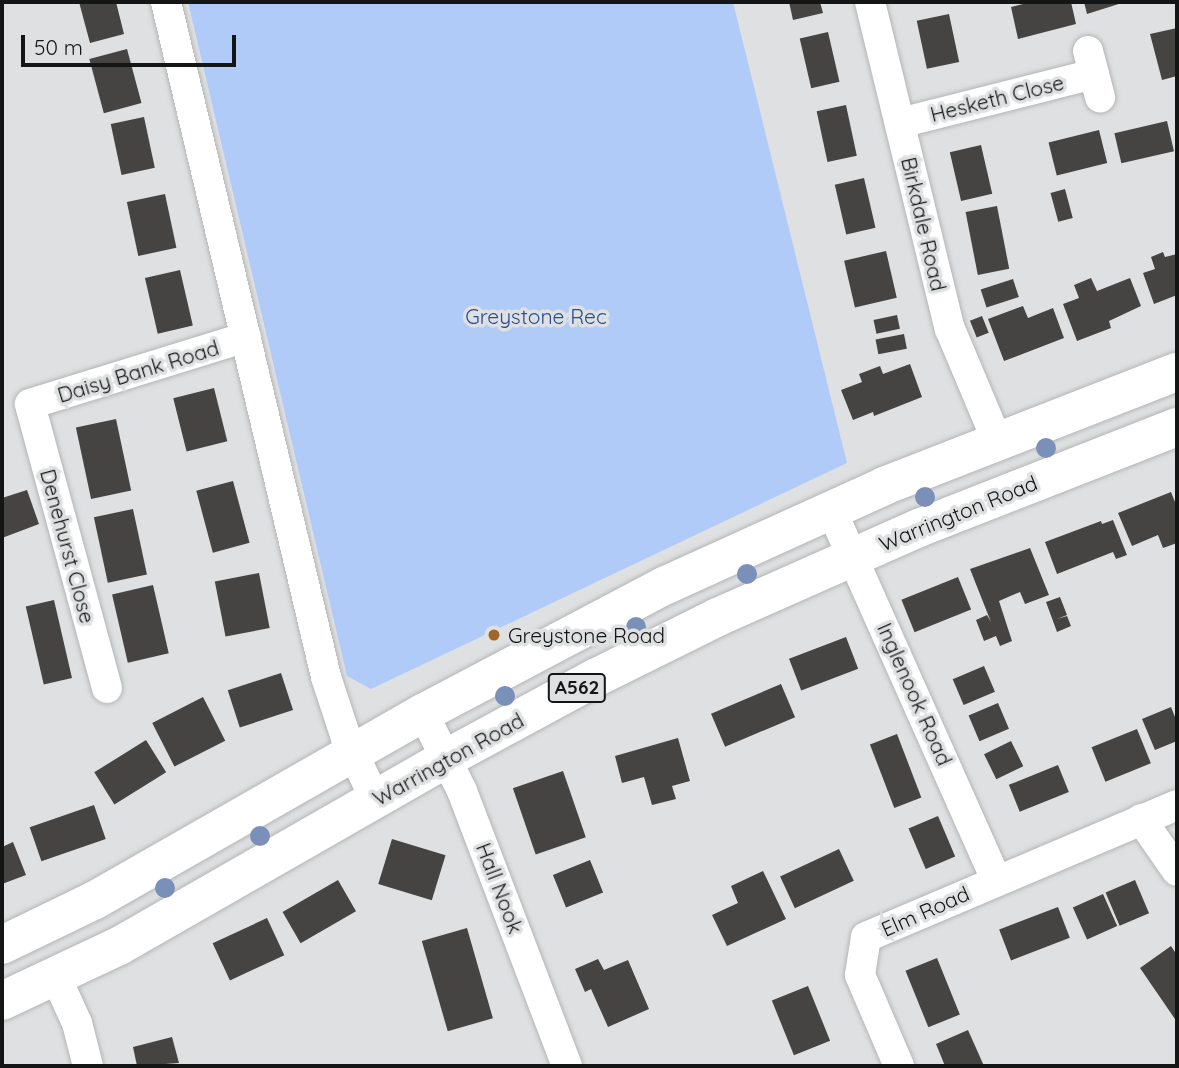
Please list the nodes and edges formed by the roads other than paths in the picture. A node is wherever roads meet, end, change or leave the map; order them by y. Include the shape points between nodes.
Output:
1 (166, 2) edge
2 (870, 2) edge
3 (1094, 74) dead end
4 (900, 122) junction
5 (246, 337) junction
6 (1177, 372) edge
7 (30, 404) joint
8 (1177, 427) edge
9 (997, 441) junction
10 (831, 509) junction
11 (854, 555) junction
12 (107, 688) dead end
13 (423, 713) junction
14 (353, 754) junction
15 (447, 758) junction
16 (375, 799) junction
17 (1177, 805) edge
18 (1141, 819) junction
19 (1177, 871) edge
20 (996, 879) junction
21 (2, 945) edge
22 (56, 977) junction
23 (2, 1001) edge
24 (88, 1066) edge
25 (567, 1066) edge
26 (900, 1066) edge

1 - 5 street
2 - 4 street, Birkdale Road
3 - 4 street, Hesketh Close
4 - 9 street, Birkdale Road via 950,329
5 - 7 street, Daisy Bank Road
5 - 14 street via 326,677
6 - 9 main road, A562
7 - 12 street, Denehurst Close
8 - 11 main road, Warrington Road / A562
9 - 10 main road, A562
10 - 11 street, Inglenook Road
10 - 13 main road, A562 via 664,586
11 - 15 main road, Warrington Road / A562 via 595,678
11 - 20 street, Inglenook Road
13 - 14 main road, A562
13 - 15 street, Hall Nook
14 - 16 street
14 - 21 main road, A562 via 117,888
15 - 16 main road, Warrington Road / A562
15 - 25 street, Hall Nook
16 - 22 main road, Warrington Road / A562 via 213,895
17 - 18 street
18 - 19 street
18 - 20 street
20 - 26 street, Elm Road via 866,937 860,975
22 - 23 main road, Warrington Road / A562
22 - 24 street via 77,1023

